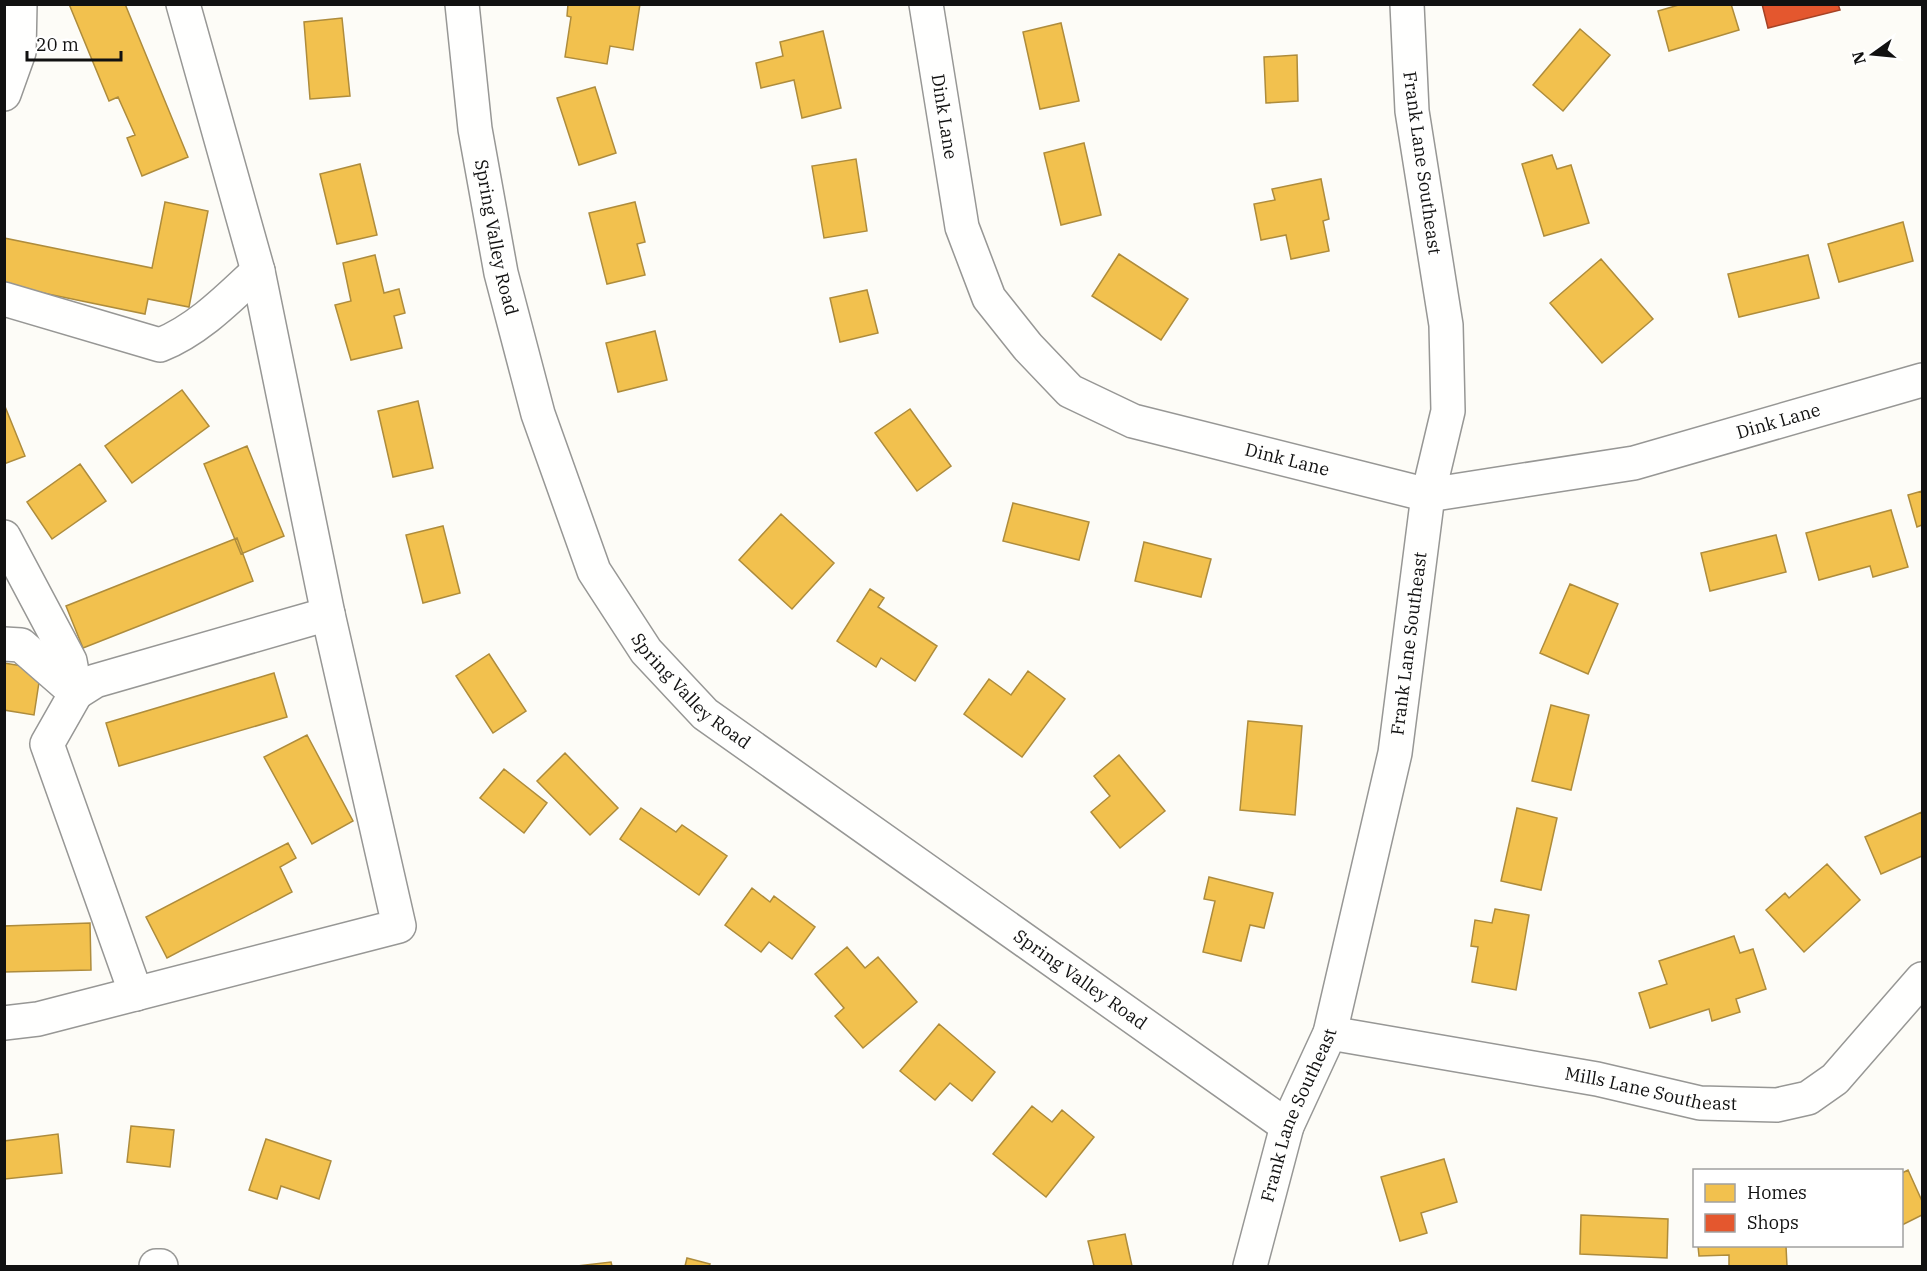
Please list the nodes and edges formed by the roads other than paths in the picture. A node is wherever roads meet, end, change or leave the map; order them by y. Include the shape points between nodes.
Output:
1 (20, 4) edge
2 (183, 4) edge
3 (462, 4) edge
4 (926, 4) edge
5 (1407, 4) edge
6 (4, 94) edge
7 (258, 271) junction
8 (4, 299) edge
9 (1923, 380) edge
10 (1428, 495) junction
11 (4, 537) edge
12 (328, 614) junction
13 (4, 644) edge
14 (76, 693) junction
15 (1923, 979) edge
16 (136, 994) junction
17 (4, 1023) edge
18 (1330, 1032) junction
19 (1287, 1126) junction
20 (156, 1266) edge
21 (161, 1266) edge
22 (1250, 1266) edge

1 - 6 street via 19,51
2 - 7 street
3 - 19 street, Spring Valley Road via 475,129 501,273 538,414 594,571 646,651 705,714
4 - 10 street, Dink Lane via 962,227 989,298 1070,391 1133,421
5 - 10 street, Frank Lane Southeast via 1412,111 1446,325 1448,411
7 - 8 street via 217,308 175,339 160,345
7 - 12 street
9 - 10 street, Dink Lane via 1634,463
10 - 18 street, Frank Lane Southeast via 1395,753
11 - 14 street via 70,661
12 - 14 street via 95,681
12 - 16 street via 399,926
13 - 14 street via 21,645
14 - 16 street via 47,744
15 - 18 street, Mills Lane Southeast via 1835,1079 1808,1098 1777,1105 1700,1103 1597,1079
16 - 17 street via 38,1019
18 - 19 street, Frank Lane Southeast
19 - 22 street, Frank Lane Southeast
20 - 21 street

